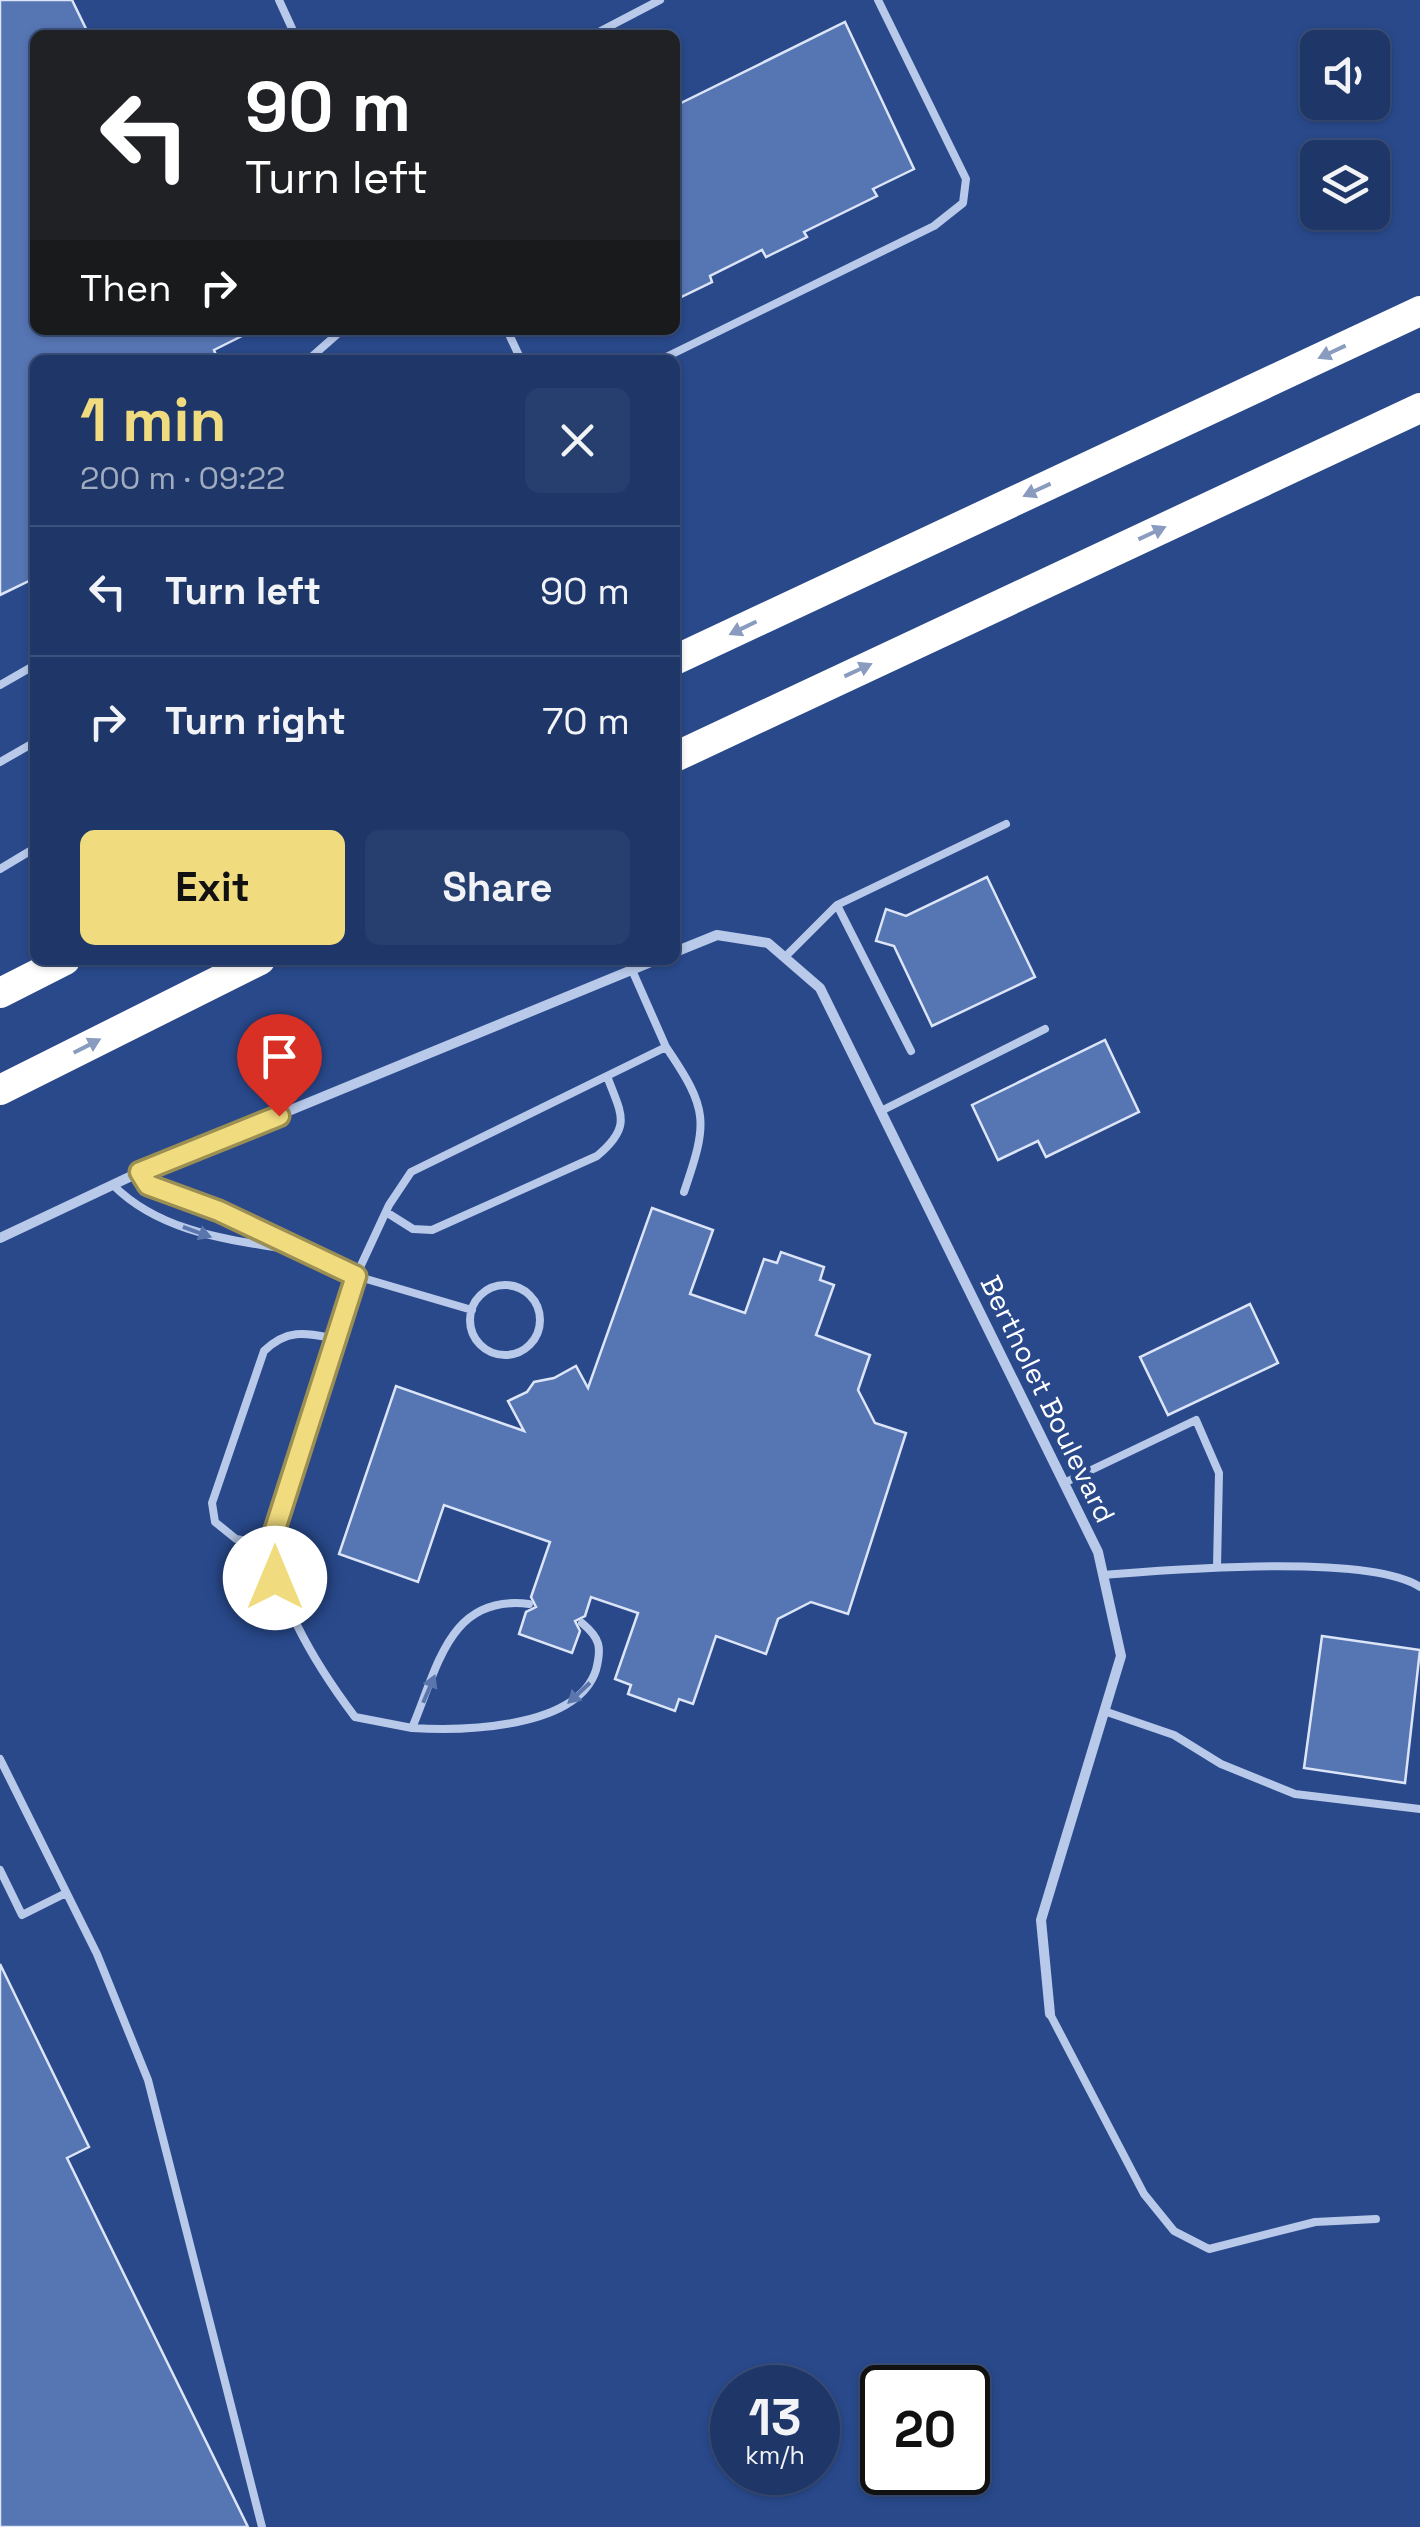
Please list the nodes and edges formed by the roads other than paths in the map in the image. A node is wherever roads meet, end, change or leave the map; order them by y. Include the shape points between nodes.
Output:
1 (279, 0) edge
2 (660, 0) edge
3 (878, 0) edge
4 (294, 30) edge
5 (603, 30) edge
6 (1420, 311) edge
7 (336, 335) edge
8 (314, 355) edge
9 (670, 355) edge
10 (1420, 408) edge
11 (680, 658) edge
12 (30, 668) edge
13 (0, 685) edge
14 (30, 745) edge
15 (680, 755) edge
16 (0, 762) edge
17 (1006, 824) dead end
18 (30, 851) edge
19 (0, 868) edge
20 (837, 904) junction
21 (680, 950) edge
22 (784, 957) junction
23 (56, 965) edge
24 (250, 965) edge
25 (644, 965) edge
26 (632, 970) junction
27 (0, 993) edge
28 (1045, 1029) dead end
29 (666, 1048) junction
30 (911, 1051) dead end
31 (607, 1076) junction
32 (0, 1090) edge
33 (881, 1111) junction
34 (140, 1172) junction
35 (114, 1186) junction
36 (684, 1192) dead end
37 (386, 1212) junction
38 (0, 1238) edge
39 (295, 1250) junction
40 (356, 1276) junction
41 (472, 1310) junction
42 (337, 1339) junction
43 (1064, 1483) junction
44 (270, 1545) junction
45 (1217, 1567) junction
46 (1103, 1575) junction
47 (1420, 1587) edge
48 (529, 1604) dead end
49 (582, 1623) dead end
50 (1104, 1711) junction
51 (412, 1728) junction
52 (0, 1759) edge
53 (1420, 1809) edge
54 (0, 1870) edge
55 (66, 1894) junction
56 (1050, 2014) joint
57 (1376, 2219) dead end
58 (262, 2527) edge

1 - 4 lane
2 - 5 lane
3 - 9 lane via 966,180 963,203 934,226
6 -> 11 highway
7 - 8 lane
15 -> 10 highway
12 - 13 lane
14 - 16 lane
17 - 20 lane
18 - 19 lane
20 - 22 lane
20 - 30 lane
21 - 22 street, Bertholet Boulevard via 717,934 768,943
22 - 33 street, Bertholet Boulevard via 820,988
23 - 27 highway
32 -> 24 highway
25 - 26 street
26 - 29 lane
26 - 34 street
28 - 33 lane
29 - 31 lane
29 - 36 lane via 692,1084 699,1108 702,1139
31 - 37 lane via 411,1172
31 - 37 lane via 623,1120 617,1140 598,1156 432,1230 414,1229
33 - 43 street, Bertholet Boulevard
34 - 35 street
34 - 39 lane via 148,1185
35 - 38 street
35 -> 39 lane via 132,1204 205,1236
37 - 40 lane
39 - 40 lane
40 - 41 lane
40 - 42 lane
41 - 41 lane via 479,1343 499,1354 521,1350 537,1334 534,1301 506,1284 484,1292
42 - 44 lane
42 - 44 lane via 299,1332 280,1336 264,1351 212,1503 214,1522 236,1538
43 - 45 lane via 1196,1420 1219,1473
43 - 46 street, Bertholet Boulevard
44 - 51 lane via 275,1578 330,1685 355,1718
45 - 46 lane
45 - 47 lane via 1347,1568
46 - 50 street, Bertholet Boulevard via 1121,1656
51 -> 48 lane via 457,1628 501,1600
49 -> 51 lane via 598,1636 601,1651 592,1680 575,1700 548,1714 502,1723
50 - 53 lane via 1174,1735 1221,1764 1295,1794
50 - 56 street, Bertholet Boulevard via 1041,1920
52 - 55 lane
54 - 55 lane via 22,1915
55 - 58 lane via 98,1954 148,2080
56 - 57 lane via 1144,2194 1174,2232 1208,2249 1316,2222

